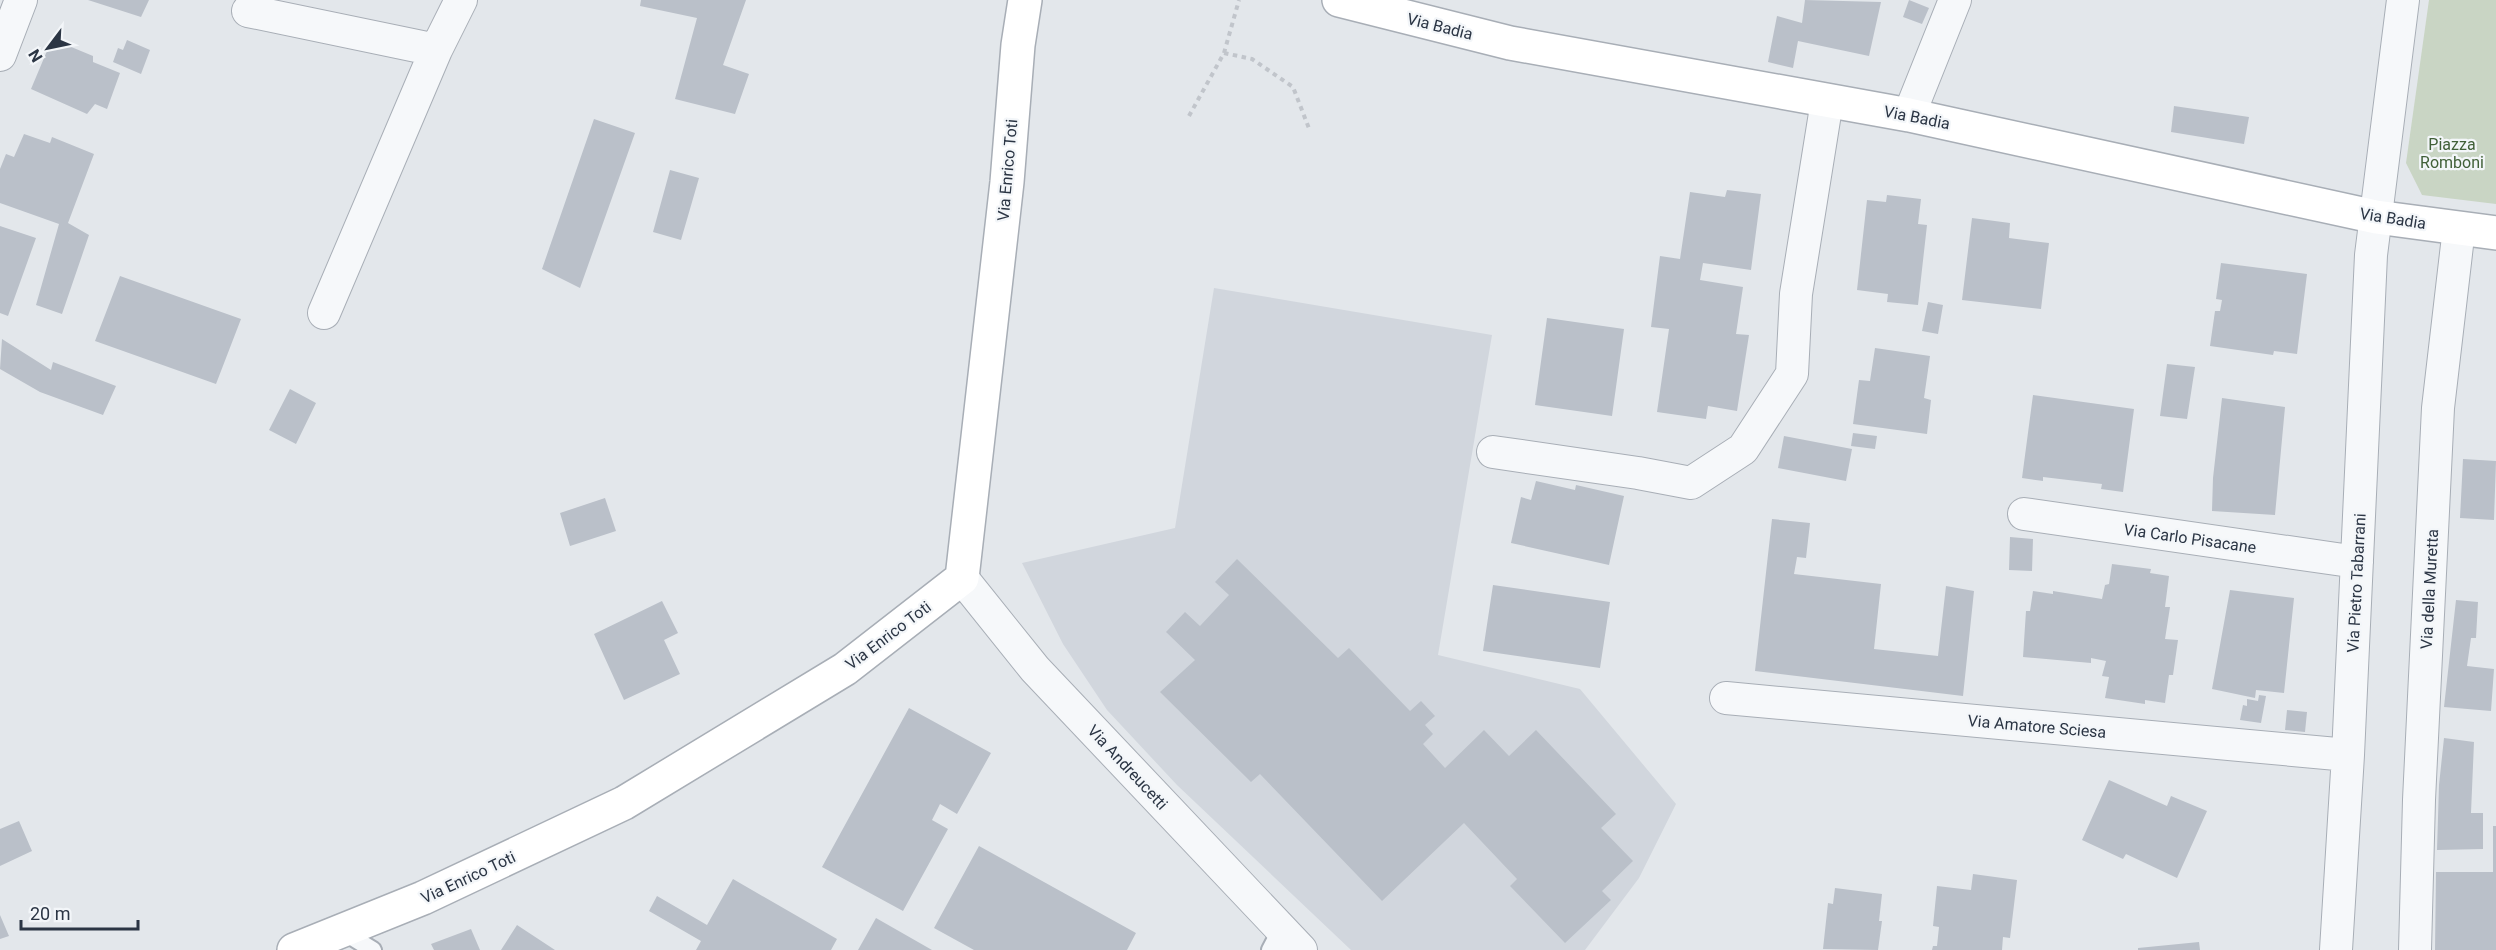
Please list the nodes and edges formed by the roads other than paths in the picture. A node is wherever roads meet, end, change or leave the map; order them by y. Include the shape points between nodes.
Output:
1 (21, 0) edge
2 (461, 0) edge
3 (1025, 0) edge
4 (1339, 0) edge
5 (1955, 0) edge
6 (2403, 0) edge
7 (248, 11) dead end
8 (436, 50) junction
9 (0, 55) edge
10 (1827, 101) junction
11 (1909, 115) junction
12 (2376, 217) junction
13 (2459, 228) junction
14 (2496, 233) edge
15 (324, 313) dead end
16 (1493, 452) dead end
17 (2024, 514) dead end
18 (2357, 562) junction
19 (962, 578) junction
20 (1726, 698) dead end
21 (2348, 755) junction
22 (342, 931) junction
23 (1284, 943) edge
24 (294, 950) edge
25 (373, 950) edge
26 (2336, 950) edge
27 (2415, 950) edge

1 - 9 street
2 - 8 street
3 - 19 street, Via Enrico Toti
4 - 10 street, Via Badia via 1510,43
5 - 11 street
6 - 12 street, Via Pietro Tabarrani
7 - 8 street
8 - 15 street
10 - 11 street, Via Badia
10 - 16 street via 1796,294 1792,374 1743,448 1690,483
11 - 12 street, Via Badia
12 - 13 street, Via Badia
12 - 18 street, Via Pietro Tabarrani
13 - 14 street, Via Badia
13 - 27 street, Via della Muretta via 2438,408
17 - 18 street, Via Carlo Pisacane
18 - 21 street, Via Pietro Tabarrani
19 - 22 street, Via Enrico Toti via 844,669 624,802 423,898
19 - 23 street, Via Andreucetti via 1035,669
20 - 21 street, Via Amatore Sciesa
21 - 26 street, Via Pietro Tabarrani
22 - 24 street, Via Enrico Toti
22 - 25 lane

